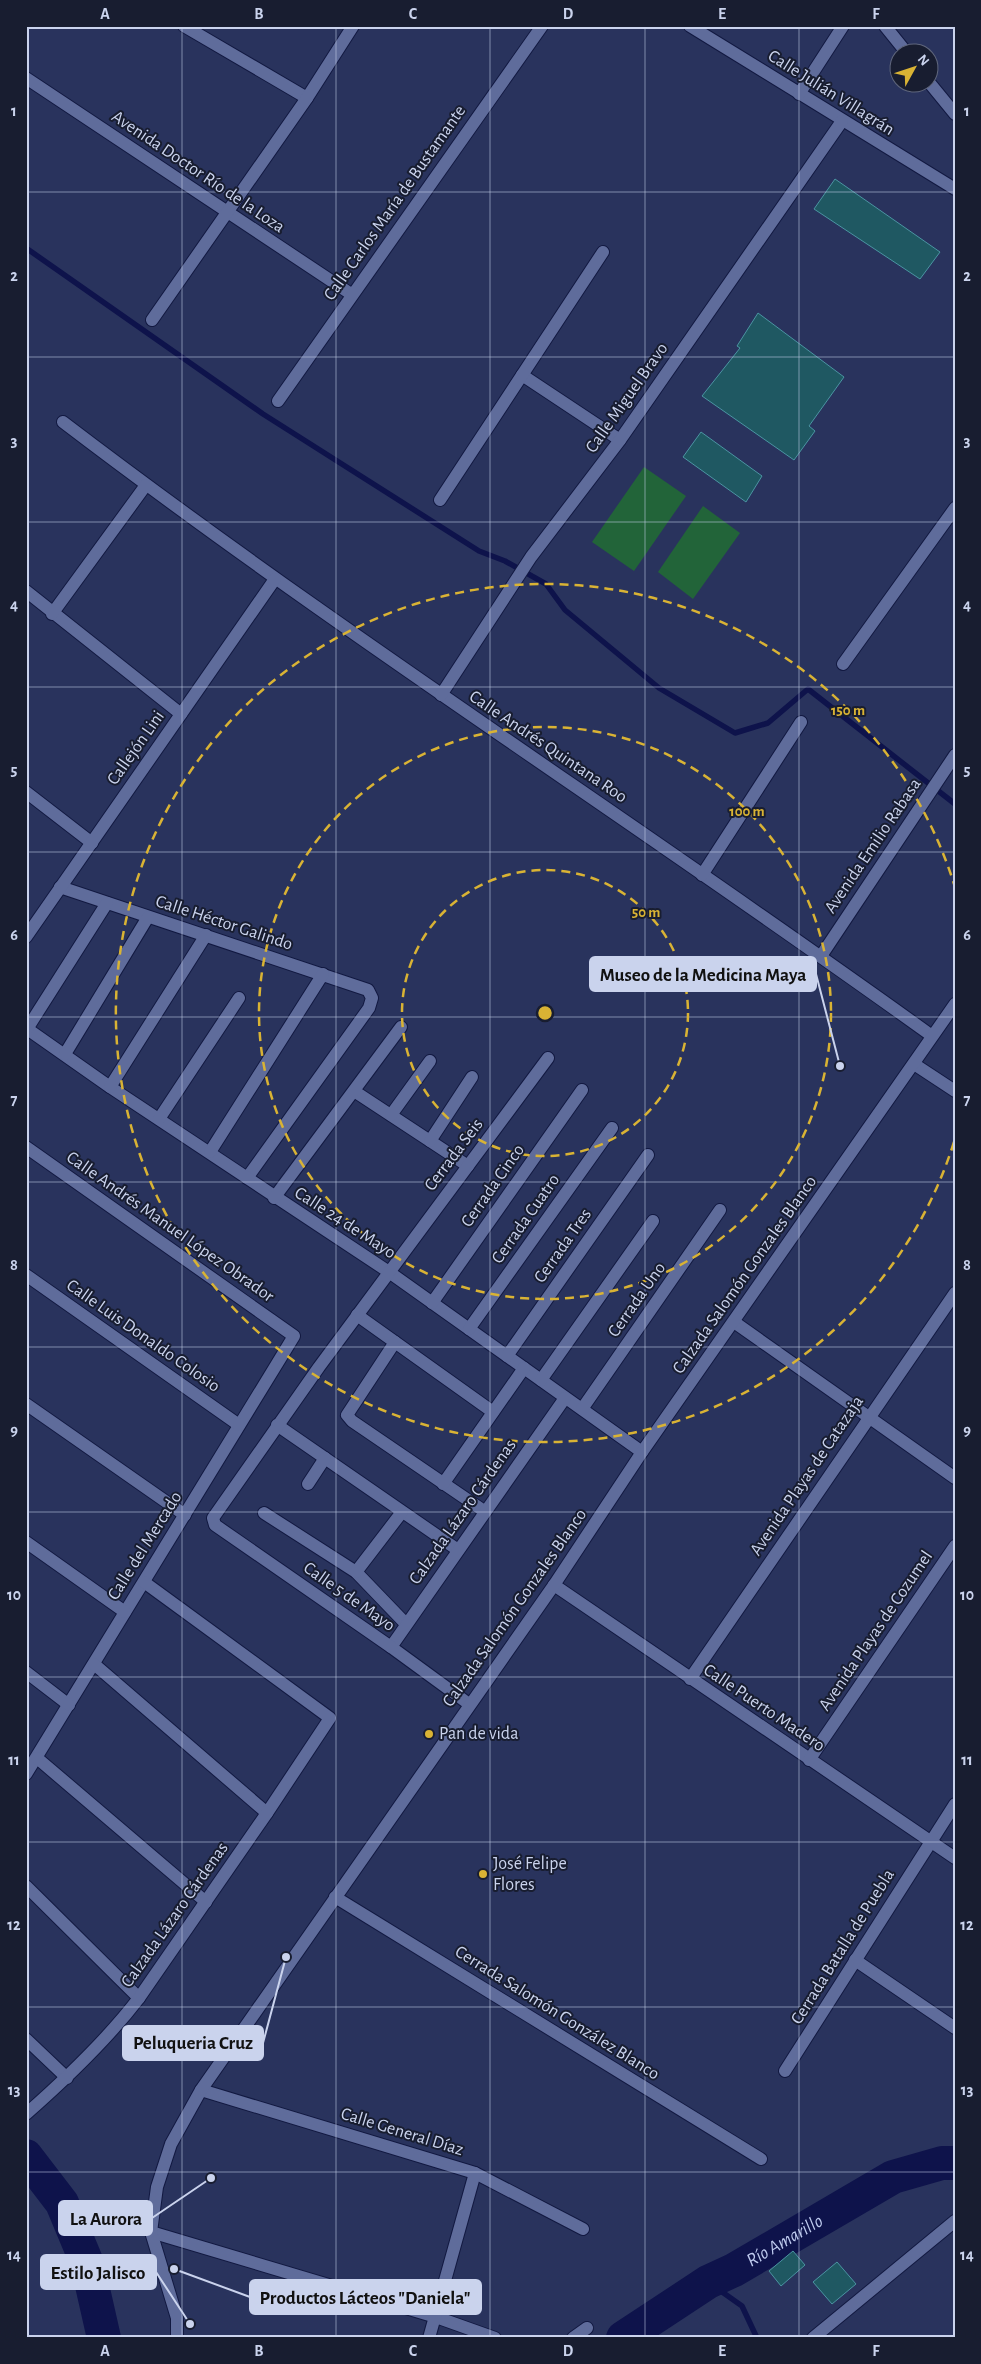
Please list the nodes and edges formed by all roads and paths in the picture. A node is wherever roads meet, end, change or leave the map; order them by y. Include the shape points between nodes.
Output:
1 (184, 26) edge
2 (353, 26) edge
3 (542, 26) edge
4 (690, 26) edge
5 (844, 26) edge
6 (885, 26) edge
7 (898, 42) edge
8 (26, 78) edge
9 (937, 92) edge
10 (799, 94) junction
11 (307, 98) junction
12 (955, 114) edge
13 (842, 121) junction
14 (955, 189) edge
15 (226, 213) junction
16 (603, 252) dead end
17 (351, 294) junction
18 (152, 320) dead end
19 (522, 375) junction
20 (278, 400) dead end
21 (63, 422) dead end
22 (620, 440) junction
23 (146, 485) junction
24 (440, 500) dead end
25 (955, 508) edge
26 (275, 579) junction
27 (26, 591) edge
28 (52, 614) junction
29 (843, 664) dead end
30 (441, 695) junction
31 (181, 714) junction
32 (801, 722) dead end
33 (955, 755) edge
34 (26, 792) edge
35 (92, 843) junction
36 (702, 875) junction
37 (60, 887) junction
38 (107, 903) junction
39 (148, 917) junction
40 (206, 934) junction
41 (26, 937) edge
42 (821, 956) junction
43 (323, 974) junction
44 (239, 998) dead end
45 (955, 1004) edge
46 (401, 1027) dead end
47 (27, 1028) edge
48 (932, 1036) junction
49 (65, 1054) junction
50 (548, 1058) dead end
51 (430, 1062) dead end
52 (914, 1064) junction
53 (472, 1077) dead end
54 (110, 1086) junction
55 (582, 1090) dead end
56 (354, 1091) junction
57 (955, 1091) edge
58 (391, 1115) junction
59 (159, 1119) junction
60 (612, 1128) dead end
61 (430, 1141) junction
62 (26, 1147) edge
63 (210, 1152) junction
64 (648, 1155) dead end
65 (468, 1166) junction
66 (247, 1178) junction
67 (274, 1198) junction
68 (720, 1210) dead end
69 (653, 1221) dead end
70 (388, 1272) junction
71 (26, 1275) edge
72 (955, 1293) edge
73 (432, 1303) junction
74 (357, 1315) junction
75 (734, 1322) junction
76 (469, 1329) junction
77 (294, 1336) joint
78 (395, 1342) junction
79 (507, 1356) junction
80 (524, 1368) junction
81 (542, 1380) junction
82 (565, 1398) junction
83 (26, 1404) edge
84 (582, 1409) junction
85 (493, 1412) junction
86 (868, 1417) junction
87 (239, 1425) junction
88 (277, 1425) junction
89 (642, 1452) junction
90 (325, 1458) junction
91 (955, 1478) edge
92 (308, 1484) dead end
93 (443, 1484) junction
94 (484, 1511) junction
95 (402, 1512) junction
96 (264, 1513) dead end
97 (185, 1514) junction
98 (26, 1542) edge
99 (955, 1546) edge
100 (458, 1550) junction
101 (356, 1572) junction
102 (144, 1582) junction
103 (554, 1585) junction
104 (125, 1612) junction
105 (406, 1624) junction
106 (391, 1647) junction
107 (94, 1664) junction
108 (26, 1672) edge
109 (690, 1679) junction
110 (469, 1704) junction
111 (69, 1705) junction
112 (37, 1758) junction
113 (809, 1760) junction
114 (26, 1774) edge
115 (955, 1804) edge
116 (267, 1813) junction
117 (930, 1841) junction
118 (955, 1858) edge
119 (26, 1886) edge
120 (335, 1897) junction
121 (206, 1902) junction
122 (856, 1960) junction
123 (139, 1998) junction
124 (955, 2028) edge
125 (26, 2039) edge
126 (785, 2071) dead end
127 (67, 2078) junction
128 (201, 2090) junction
129 (26, 2114) edge
130 (761, 2159) dead end
131 (475, 2173) junction
132 (955, 2221) edge
133 (583, 2229) dead end
134 (151, 2232) junction
135 (436, 2317) junction
136 (587, 2328) dead end
137 (177, 2338) edge
138 (429, 2338) edge
139 (494, 2338) edge
140 (573, 2338) edge
141 (813, 2338) edge

1 - 11 street
2 - 11 street
3 - 17 street, Calle Carlos María de Bustamante
4 - 10 street, Calle Julián Villagrán
5 - 10 street
6 - 7 street
8 - 15 street, Avenida Doctor Río de la Loza
9 - 12 street
10 - 13 street, Calle Julián Villagrán
11 - 15 street
13 - 14 street, Calle Julián Villagrán
13 - 22 street, Calle Miguel Bravo
15 - 17 street, Avenida Doctor Río de la Loza
15 - 18 street
16 - 19 street
17 - 20 street, Calle Carlos María de Bustamante
19 - 22 street
19 - 24 street
21 - 23 street, Calle Andrés Quintana Roo
22 - 30 street, Calle Miguel Bravo via 531,557
23 - 26 street, Calle Andrés Quintana Roo
23 - 28 street
25 - 29 street
26 - 30 street, Calle Andrés Quintana Roo
26 - 31 street, Callejón Lini
27 - 28 street
28 - 31 street
30 - 36 street, Calle Andrés Quintana Roo
31 - 35 street, Callejón Lini
32 - 36 street
33 - 42 street, Avenida Emilio Rabasa
34 - 35 street
35 - 37 street, Callejón Lini
36 - 42 street, Calle Andrés Quintana Roo
37 - 38 street, Calle Héctor Galindo
37 - 41 street, Callejón Lini
38 - 39 street, Calle Héctor Galindo
38 - 47 street
39 - 40 street, Calle Héctor Galindo
39 - 49 street
40 - 43 street, Calle Héctor Galindo
40 - 54 street
42 - 48 street, Calle Andrés Quintana Roo
43 - 63 street
43 - 66 street, Calle Héctor Galindo via 368,990 372,998 369,1008
44 - 59 street
45 - 48 street, Calzada Salomón Gonzales Blanco
46 - 56 street
47 - 49 street, Calle 24 de Mayo
48 - 52 street, Calzada Salomón Gonzales Blanco
49 - 54 street, Calle 24 de Mayo
50 - 65 street, Cerrada Seis
51 - 58 street
52 - 57 street
52 - 75 street, Calzada Salomón Gonzales Blanco
53 - 61 street
54 - 59 street, Calle 24 de Mayo
55 - 73 street, Cerrada Cinco
56 - 58 street
56 - 67 street
58 - 61 street
59 - 63 street, Calle 24 de Mayo
60 - 76 street, Cerrada Cuatro
61 - 65 street
62 - 77 street, Calle Andrés Manuel López Obrador
63 - 66 street, Calle 24 de Mayo
64 - 79 street, Cerrada Tres
65 - 70 street, Cerrada Seis
66 - 67 street, Calle 24 de Mayo
67 - 70 street, Calle 24 de Mayo
68 - 84 street, Cerrada Uno
69 - 81 street
70 - 73 street, Calle 24 de Mayo
70 - 74 street
71 - 87 street, Calle Luis Donaldo Colosio
72 - 86 street, Avenida Playas de Catazaja
73 - 76 street, Calle 24 de Mayo
74 - 78 street
74 - 88 street
75 - 86 street
75 - 89 street, Calzada Salomón Gonzales Blanco
76 - 79 street, Calle 24 de Mayo
77 - 87 street, Calle del Mercado
78 - 85 street
78 - 93 street via 347,1415
79 - 80 street, Calle 24 de Mayo
80 - 81 street, Calle 24 de Mayo
80 - 85 street
81 - 82 street, Calle 24 de Mayo
82 - 84 street, Calle 24 de Mayo
82 - 94 street, Calzada Lázaro Cárdenas
83 - 97 street
84 - 89 street, Calle 24 de Mayo
85 - 93 street
86 - 91 street
86 - 109 street, Avenida Playas de Catazaja
87 - 97 street, Calle del Mercado
88 - 90 street
88 - 106 street, Calle 5 de Mayo via 214,1518 215,1525
89 - 103 street, Calzada Salomón Gonzales Blanco
90 - 92 street
90 - 95 street
93 - 94 street
94 - 100 street, Calzada Lázaro Cárdenas
95 - 100 street
95 - 101 street
96 - 101 street
97 - 102 street, Calle del Mercado
98 - 104 street
99 - 113 street, Avenida Playas de Cozumel
100 - 105 street, Calzada Lázaro Cárdenas
101 - 105 street
102 - 104 street, Calle del Mercado
102 - 116 street, Calzada Lázaro Cárdenas via 330,1718
103 - 109 street, Calle Puerto Madero
103 - 110 street, Calzada Salomón Gonzales Blanco
104 - 107 street, Calle del Mercado
105 - 106 street, Calzada Lázaro Cárdenas
106 - 110 street, Calle 5 de Mayo
107 - 111 street, Calle del Mercado
107 - 116 street
108 - 111 street
109 - 113 street, Calle Puerto Madero
110 - 120 street, Calzada Salomón Gonzales Blanco
111 - 112 street, Calle del Mercado
112 - 114 street, Calle del Mercado
112 - 121 street
113 - 117 street, Calle Puerto Madero
115 - 117 street, Cerrada Batalla de Puebla
116 - 121 street, Calzada Lázaro Cárdenas
117 - 118 street, Calle Puerto Madero
117 - 122 street, Cerrada Batalla de Puebla
119 - 123 street
120 - 128 street, Calzada Salomón Gonzales Blanco
120 - 130 street, Cerrada Salomón González Blanco
121 - 123 street, Calzada Lázaro Cárdenas
122 - 124 street
122 - 126 street, Cerrada Batalla de Puebla
123 - 127 street, Calzada Lázaro Cárdenas
125 - 127 street
127 - 129 street, Calzada Lázaro Cárdenas
128 - 131 street, Calle General Díaz
128 - 134 street, Calzada Salomón Gonzales Blanco via 170,2144 156,2187
131 - 133 street, Calle General Díaz
131 - 135 street
132 - 141 street
134 - 135 street
134 - 137 street, Calzada Salomón Gonzales Blanco via 177,2318
135 - 138 street
135 - 139 street
136 - 140 street

